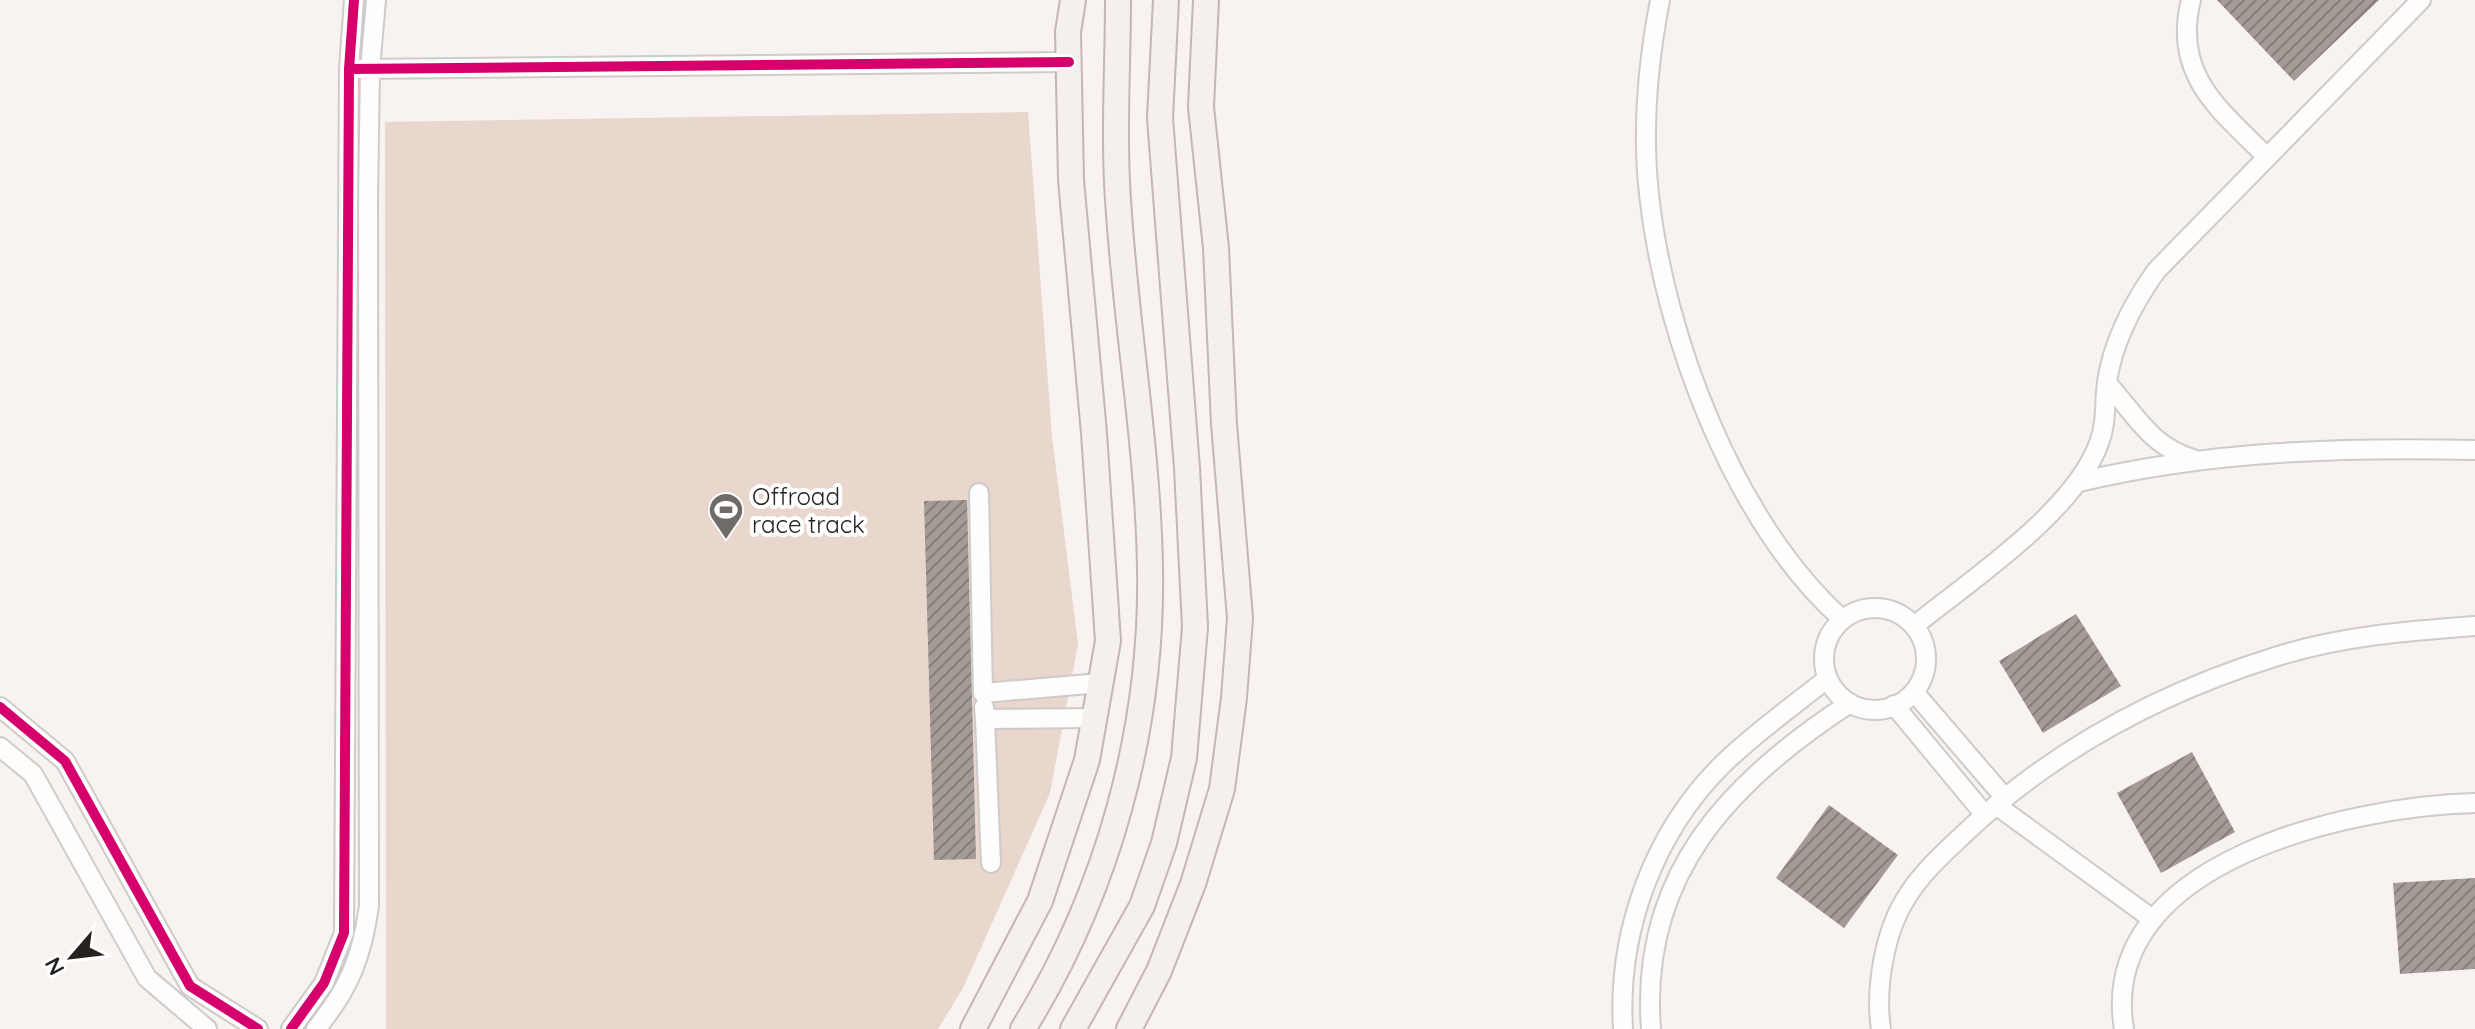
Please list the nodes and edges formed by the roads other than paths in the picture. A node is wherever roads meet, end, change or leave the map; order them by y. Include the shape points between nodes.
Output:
1 (354, 0) edge
2 (376, 0) edge
3 (1073, 0) edge
4 (1118, 0) edge
5 (1166, 0) edge
6 (1206, 0) edge
7 (1660, 0) edge
8 (2191, 0) edge
9 (2421, 0) edge
10 (1069, 62) junction
11 (349, 69) junction
12 (370, 69) junction
13 (2267, 157) junction
14 (2107, 383) junction
15 (2475, 450) edge
16 (2196, 460) junction
17 (2079, 482) junction
18 (979, 493) dead end
19 (1842, 619) junction
20 (1914, 626) junction
21 (2475, 626) edge
22 (1828, 678) junction
23 (1100, 683) junction
24 (1914, 692) junction
25 (983, 693) junction
26 (1850, 703) junction
27 (1894, 705) junction
28 (0, 707) edge
29 (1095, 718) junction
30 (985, 719) junction
31 (0, 747) edge
32 (2475, 803) edge
33 (1995, 806) junction
34 (991, 863) dead end
35 (2151, 918) junction
36 (207, 1029) edge
37 (258, 1029) edge
38 (291, 1029) edge
39 (316, 1029) edge
40 (973, 1029) edge
41 (1023, 1029) edge
42 (1073, 1029) edge
43 (1129, 1029) edge
44 (1623, 1029) edge
45 (1651, 1029) edge
46 (1881, 1029) edge
47 (2124, 1029) edge

1 - 11 street
2 - 12 street
3 - 10 main road
4 - 41 main road via 1117,181 1150,567 1146,680 1129,772 1101,870
5 - 42 main road via 1160,118 1195,627 1184,758 1142,906
6 - 43 main road via 1201,107 1216,248 1240,618 1222,789 1193,884 1159,971
7 - 19 street via 1648,115 1649,194 1687,362 1722,449 1773,538 1815,595
8 - 13 street via 2189,62 2207,98
9 - 13 street
10 - 12 street
10 - 23 main road via 1071,180 1108,641
11 - 12 street
11 - 38 street via 344,933 324,983
12 - 39 street via 369,906 363,950 338,1002
13 - 14 street via 2144,288 2121,333
14 - 16 street via 2147,433
14 - 17 street via 2105,425
15 - 16 street via 2342,450
16 - 17 street
17 - 20 street via 2053,512
18 - 25 street
19 - 20 street via 1856,611 1888,609
19 - 22 street via 1825,646
20 - 24 street via 1926,659
21 - 33 street via 2361,637 2281,655 2198,683 2114,723
22 - 26 street
22 - 44 street via 1723,764 1670,833 1635,914 1625,970
23 - 25 street
23 - 29 main road
24 - 27 street
24 - 33 street
25 - 30 street
26 - 27 street via 1866,709
26 - 45 street via 1753,774 1693,847 1659,935
27 - 33 street
28 - 37 street via 65,761 190,986
29 - 30 street
29 - 40 main road via 1087,760 1040,901
30 - 34 street
31 - 36 street via 33,774 147,978
32 - 35 street via 2374,814 2294,836 2182,888
33 - 35 street
33 - 46 street via 1928,868 1904,901 1890,932 1881,985
35 - 47 street via 2126,972

